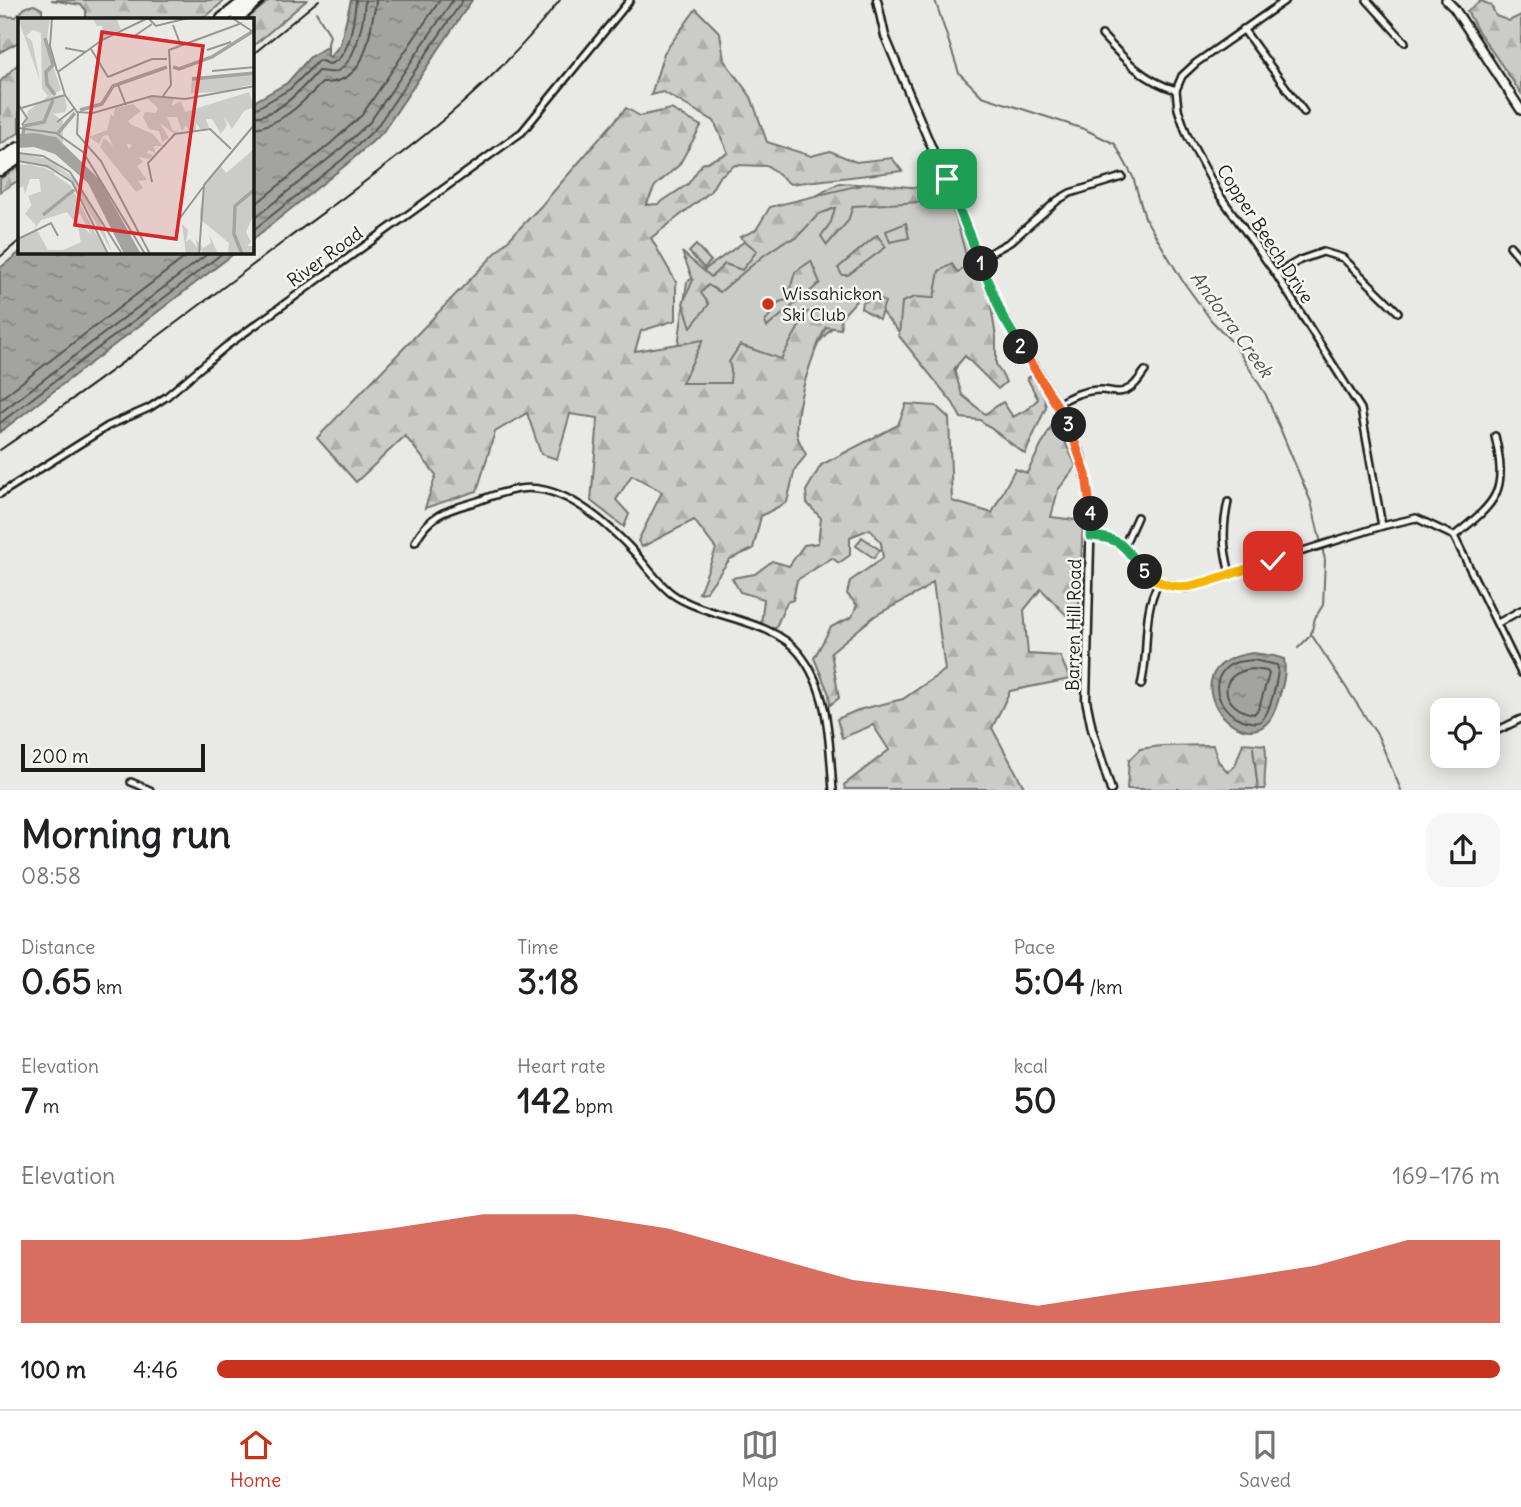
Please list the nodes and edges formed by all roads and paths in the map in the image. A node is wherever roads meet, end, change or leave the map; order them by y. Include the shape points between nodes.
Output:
1 (246, 0) edge
2 (258, 0) edge
3 (630, 0) edge
4 (877, 0) edge
5 (1286, 0) edge
6 (1367, 0) edge
7 (1447, 0) edge
8 (223, 18) edge
9 (238, 18) edge
10 (1243, 29) junction
11 (1102, 35) dead end
12 (1405, 42) dead end
13 (1176, 90) junction
14 (1521, 110) edge
15 (1304, 112) dead end
16 (18, 149) edge
17 (18, 159) edge
18 (0, 160) edge
19 (0, 170) edge
20 (1122, 177) dead end
21 (1510, 246) dead end
22 (979, 259) junction
23 (1521, 259) edge
24 (1276, 274) junction
25 (1398, 312) dead end
26 (1144, 371) dead end
27 (1057, 404) junction
28 (1495, 436) dead end
29 (0, 494) edge
30 (1228, 502) dead end
31 (1136, 517) dead end
32 (1382, 526) junction
33 (1090, 536) junction
34 (1454, 536) junction
35 (415, 542) dead end
36 (1124, 546) junction
37 (1230, 574) junction
38 (1159, 582) junction
39 (1521, 610) edge
40 (1498, 623) junction
41 (1521, 673) edge
42 (1141, 685) dead end
43 (1521, 719) edge
44 (1500, 729) edge
45 (131, 782) dead end
46 (150, 789) edge
47 (833, 789) edge
48 (1111, 789) edge

1 - 8 highway
2 - 9 highway
3 - 29 street, River Road via 522,132 225,347 166,397 108,426
4 - 22 street, Barren Hill Road via 885,36
5 - 10 street
6 - 12 street
7 - 14 main road
10 - 13 street via 1196,63 1182,76
10 - 15 street
11 - 13 street via 1143,75
13 - 24 street, Copper Beech Drive via 1187,135 1218,193
16 - 18 highway
17 - 19 highway
20 - 22 street via 1070,193 1010,242
21 - 23 street
22 - 27 street, Barren Hill Road via 1003,317
24 - 25 street via 1323,252 1343,258
24 - 32 street, Copper Beech Drive via 1361,410
26 - 27 street via 1122,392 1074,394
27 - 33 street, Barren Hill Road via 1086,475
28 - 34 street via 1501,459 1499,491 1480,516
30 - 37 street via 1223,545
31 - 36 street
32 - 34 street via 1416,518
32 - 37 street
33 - 36 street via 1111,538
33 - 48 street, Barren Hill Road via 1086,700
34 - 40 street
35 - 47 street via 435,516 520,489 538,489 577,503 630,547 671,593 770,632 797,650 820,691
36 - 38 street via 1144,572
37 - 38 street via 1186,588
38 - 42 street via 1149,606
39 - 40 street
40 - 41 street
43 - 44 street
45 - 46 street

